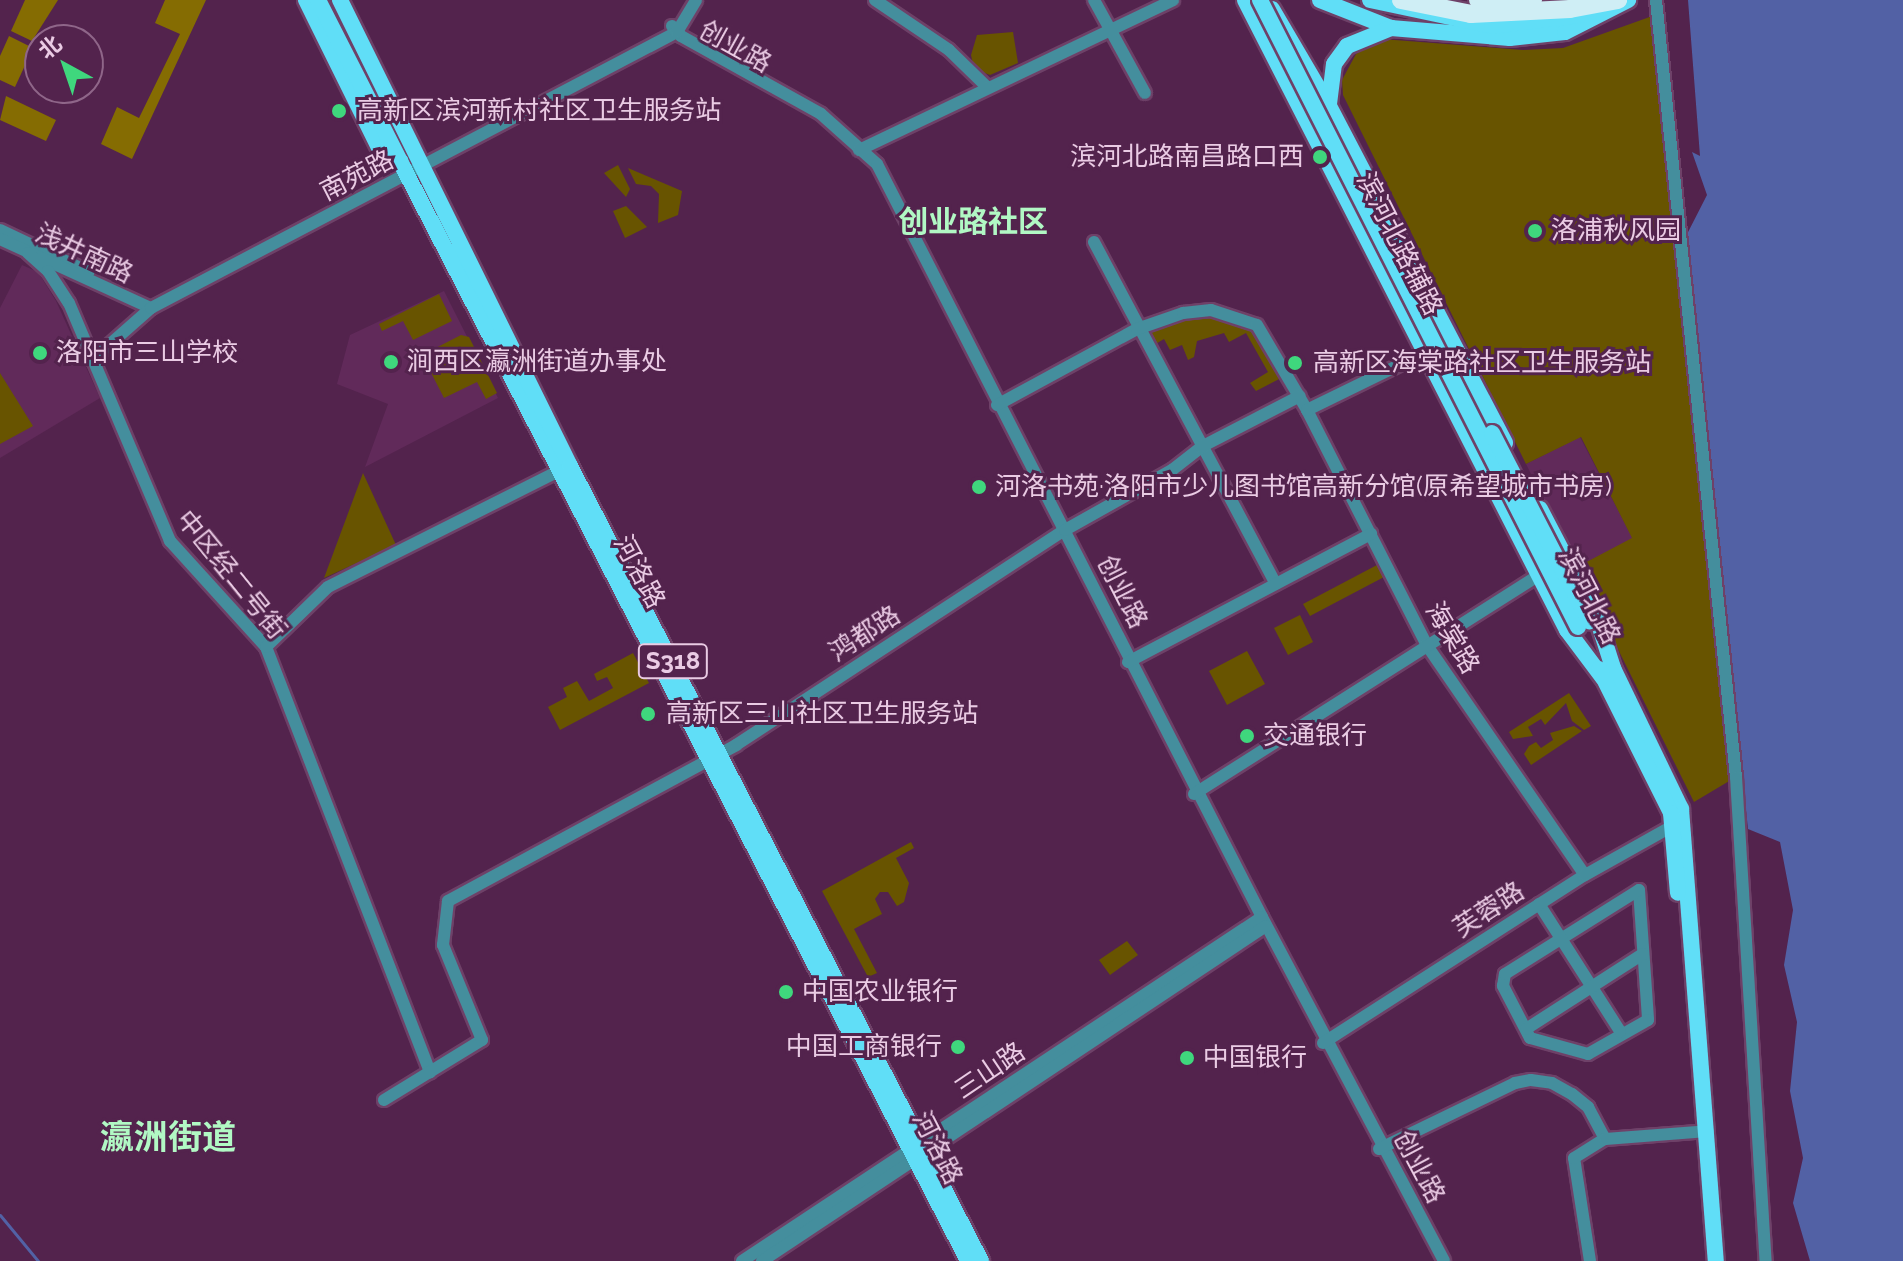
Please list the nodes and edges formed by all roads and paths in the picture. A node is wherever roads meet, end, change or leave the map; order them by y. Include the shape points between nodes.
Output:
1 (306, 0) edge
2 (318, 0) edge
3 (329, 0) edge
4 (340, 0) edge
5 (686, 0) edge
6 (696, 0) edge
7 (875, 0) edge
8 (1094, 0) edge
9 (1173, 0) edge
10 (1245, 0) edge
11 (1260, 0) edge
12 (1269, 0) edge
13 (1320, 0) edge
14 (1370, 0) edge
15 (1401, 0) edge
16 (1478, 0) edge
17 (1540, 0) edge
18 (1618, 0) edge
19 (1627, 0) edge
20 (1656, 0) edge
21 (1391, 28) junction
22 (1110, 29) junction
23 (672, 31) junction
24 (348, 60) junction
25 (987, 87) junction
26 (1145, 93) dead end
27 (391, 106) junction
28 (1329, 106) junction
29 (860, 148) junction
30 (410, 167) junction
31 (0, 230) edge
32 (0, 239) edge
33 (1094, 242) dead end
34 (28, 253) junction
35 (149, 305) junction
36 (1137, 329) junction
37 (1451, 341) junction
38 (1428, 352) junction
39 (91, 358) junction
40 (1300, 396) junction
41 (999, 404) junction
42 (1307, 410) junction
43 (1201, 447) junction
44 (565, 468) junction
45 (1064, 531) junction
46 (1371, 534) junction
47 (1539, 575) junction
48 (1276, 584) junction
49 (1583, 624) junction
50 (1426, 644) junction
51 (266, 647) junction
52 (1130, 660) junction
53 (1608, 674) junction
54 (716, 757) junction
55 (1196, 792) junction
56 (1677, 824) junction
57 (1585, 875) junction
58 (1539, 904) junction
59 (1262, 923) junction
60 (1562, 940) junction
61 (1643, 954) junction
62 (1592, 986) junction
63 (1526, 1029) junction
64 (1620, 1031) junction
65 (1325, 1042) junction
66 (430, 1072) junction
67 (384, 1100) dead end
68 (1703, 1132) junction
69 (1605, 1139) junction
70 (1381, 1148) junction
71 (919, 1151) junction
72 (742, 1261) edge
73 (762, 1261) edge
74 (968, 1261) edge
75 (981, 1261) edge
76 (1441, 1261) edge
77 (1590, 1261) edge
78 (1709, 1261) edge
79 (1716, 1261) edge
80 (1766, 1261) edge

1 - 24 main road, 河洛路
2 - 24 main road
3 - 24 main road
4 - 27 main road, 河洛路
5 - 23 street
6 - 23 street
7 - 25 street via 949,50
8 - 22 street
9 - 22 street
10 - 38 main road, 滨河北路辅路
11 - 49 main road, 滨河北路, bridge
12 - 28 main road, 滨河北路辅路
12 - 49 main road, 滨河北路, bridge
13 - 21 main road
14 - 19 main road via 1492,26 1560,21
15 - 18 highway via 1471,14 1570,9
16 - 17 highway
19 - 21 main road via 1565,32 1510,38
20 - 80 street via 1736,777
21 - 28 main road via 1347,46 1334,64
22 - 25 street
22 - 26 street
23 - 29 street, 创业路
23 - 30 street, 南苑路
24 - 27 main road, 河洛路 / S318
24 - 30 main road, 河洛路 / S318 via 383,156
25 - 29 street
27 - 30 main road, 河洛路 / S318
28 - 37 main road, 滨河北路辅路
29 - 41 street, 创业路 via 877,164
30 - 35 street, 南苑路
30 - 44 main road, 河洛路 / S318
31 - 35 street, 浅井南路
32 - 34 street, 浅井南路
33 - 36 street
34 - 35 street, 浅井南路
34 - 39 street, 中区经二号街 via 48,271 69,303
35 - 39 street, 南苑路
36 - 40 street, 海棠路 via 1197,312 1240,318 1257,325 1269,339
36 - 41 street, 海棠路
36 - 43 street
37 - 38 street
37 - 53 main road, 滨河北路辅路 via 1597,618
38 - 42 street
38 - 47 main road, 滨河北路辅路
39 - 51 street, 中区经二号街 via 170,541
40 - 42 street, 海棠路
40 - 43 street, 鸿都路
41 - 45 street, 创业路
42 - 46 street, 海棠路
43 - 45 street, 鸿都路 via 1172,470
43 - 48 street
44 - 51 street via 328,587
44 - 54 main road, 河洛路 / S318
45 - 52 street, 创业路
45 - 54 street, 鸿都路
46 - 48 street
46 - 50 street, 海棠路
47 - 50 street
47 - 53 main road, 滨河北路辅路 via 1567,630
48 - 52 street
49 - 53 main road, 滨河北路
50 - 55 street
50 - 57 street, 海棠路
51 - 66 street, 中区经二号街
52 - 55 street, 创业路
53 - 56 main road, 滨河北路 via 1675,791
54 - 66 street, 鸿都路 via 448,901 443,945 482,1040
54 - 71 main road, 河洛路 / S318
55 - 59 street, 创业路
56 - 57 street, 芙蓉路
56 - 68 main road, 滨河北路
57 - 58 street, 芙蓉路
58 - 60 street
58 - 65 street, 芙蓉路
59 - 65 street, 创业路
59 - 71 street, 三山路
60 - 61 street via 1639,890
60 - 62 street
60 - 63 street via 1505,974 1503,986
61 - 62 street
61 - 64 street via 1648,1020
62 - 63 street
62 - 64 street
63 - 64 street via 1530,1038 1588,1054
65 - 70 street, 创业路
66 - 67 street
68 - 69 street
68 - 78 main road, 滨河北路
68 - 79 main road, 滨河北路
69 - 70 street via 1588,1107 1572,1094 1531,1080
69 - 77 street via 1574,1158
70 - 76 street, 创业路
71 - 72 street, 三山路
71 - 73 street, 三山路
71 - 74 main road, 河洛路 / S318
71 - 75 main road, 河洛路 / S318

